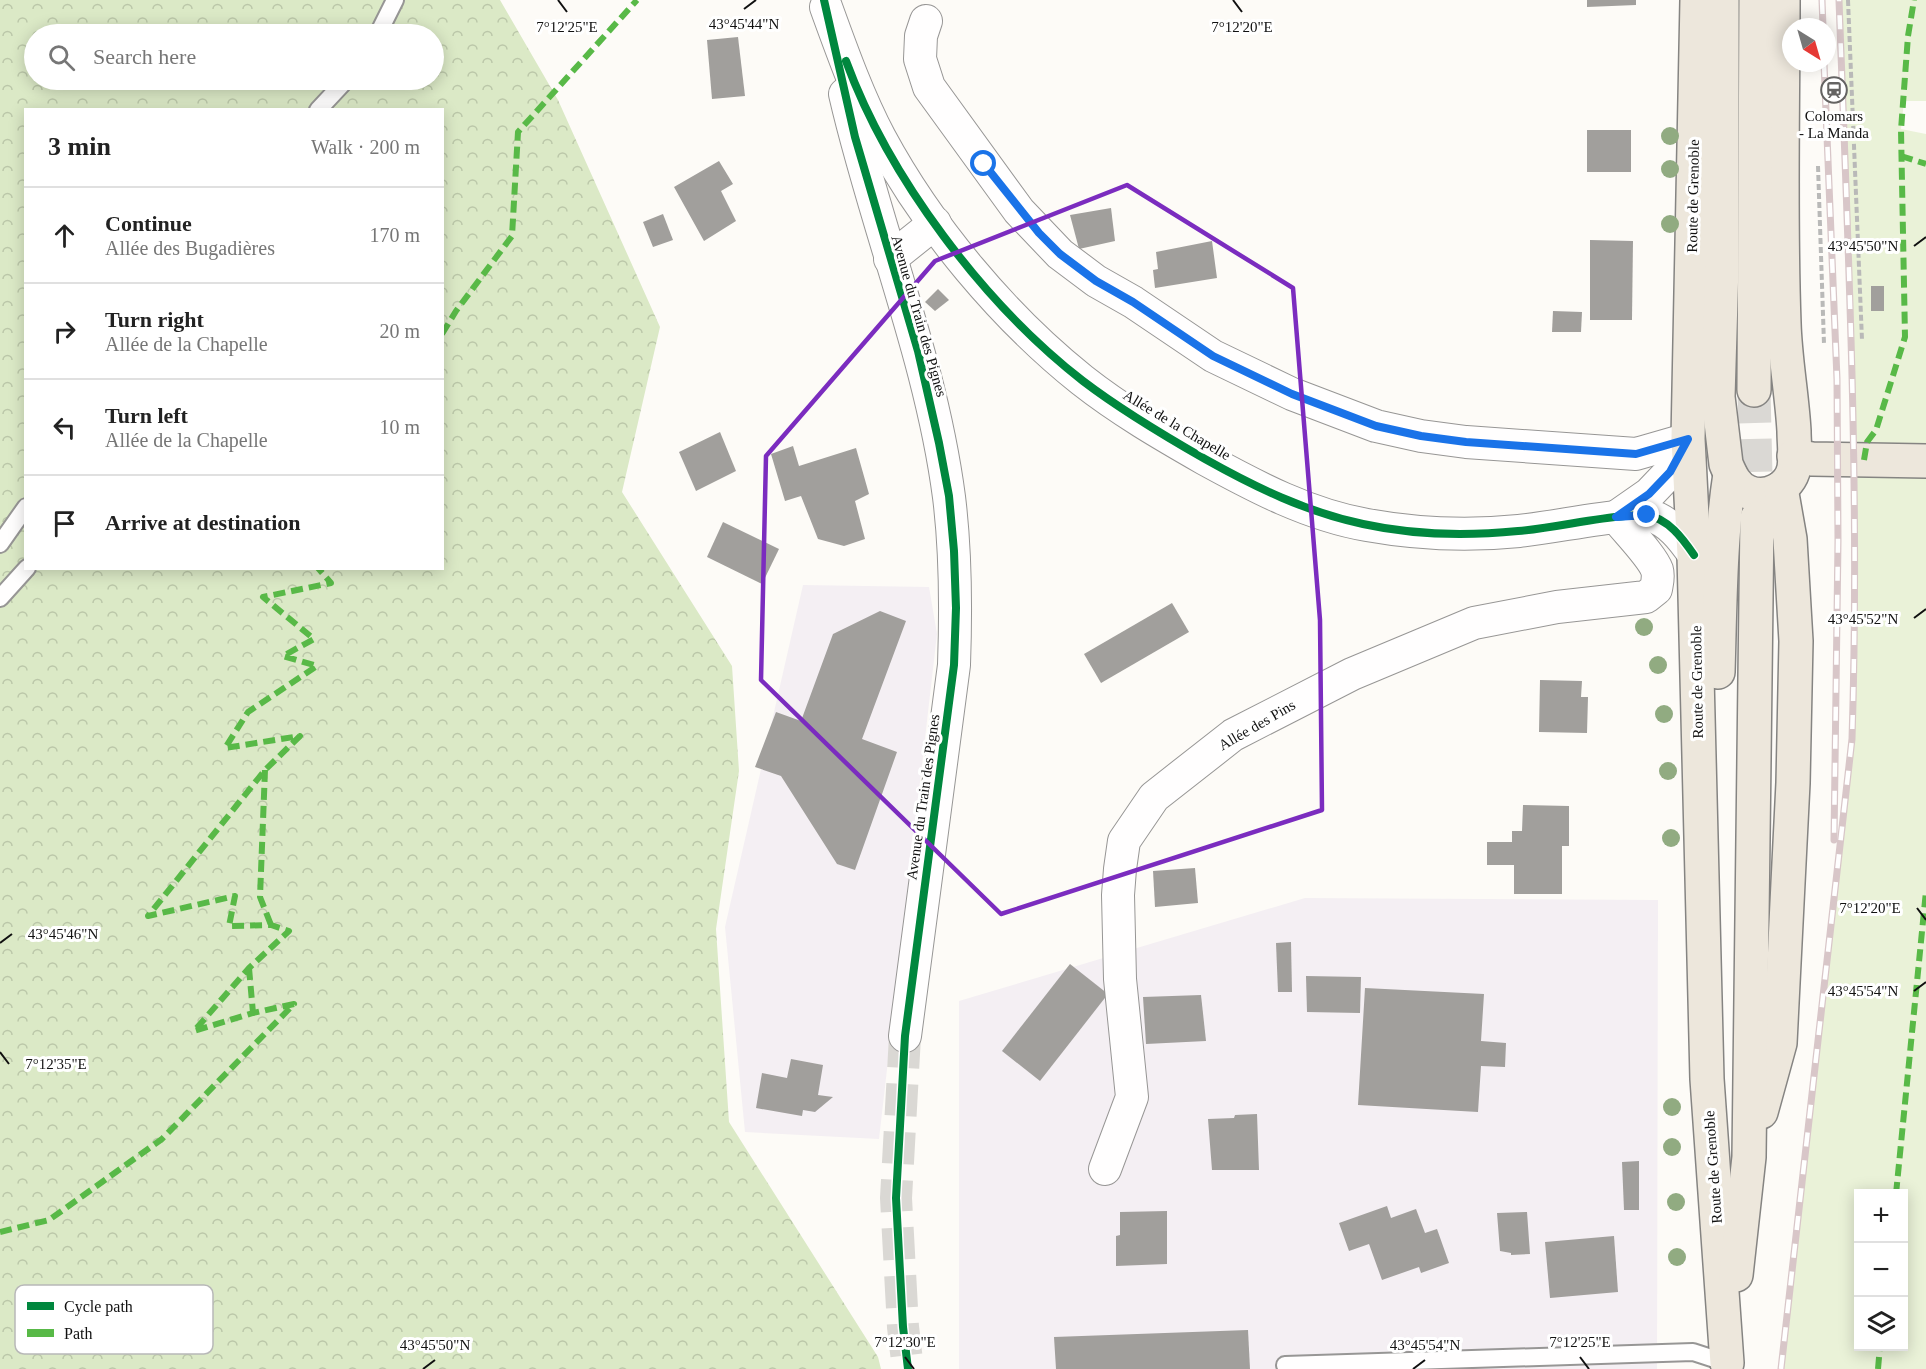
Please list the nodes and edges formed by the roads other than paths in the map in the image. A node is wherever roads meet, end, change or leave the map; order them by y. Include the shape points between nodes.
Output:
1 (395, 0) edge
2 (1697, 0) edge
3 (1722, 0) edge
4 (1756, 0) edge
5 (1783, 0) edge
6 (825, 4) edge
7 (926, 21) dead end
8 (383, 24) edge
9 (337, 90) edge
10 (320, 108) edge
11 (935, 224) junction
12 (890, 259) junction
13 (1754, 390) tunnel mouth
14 (1688, 439) junction
15 (1794, 456) junction
16 (1911, 461) edge
17 (1728, 469) junction
18 (1781, 488) junction
19 (24, 510) edge
20 (1616, 517) junction
21 (1756, 518) tunnel mouth
22 (0, 544) edge
23 (1694, 555) junction
24 (25, 570) edge
25 (0, 598) edge
26 (1699, 790) junction
27 (905, 1036) tunnel mouth
28 (1749, 1157) junction
29 (1105, 1169) dead end
30 (1285, 1365) dead end
31 (1727, 1366) edge

1 - 8 lane
2 - 14 main road, Route de Grenoble
3 - 17 main road via 1718,397
4 - 13 main road
5 - 15 main road via 1784,326
6 - 11 street, Allée de la Chapelle via 852,78 880,136
6 - 12 street, Avenue du Train des Pignes via 855,137
7 - 14 street via 920,59 929,87 1026,218 1060,254 1096,281 1213,356 1292,394 1376,426 1421,436 1636,454
9 - 10 lane
11 - 12 street, Avenue du Train des Pignes
11 - 20 street, Allée de la Chapelle via 1027,333 1082,380 1179,445 1284,500 1365,525 1456,534 1518,531
12 - 27 street, Avenue du Train des Pignes via 918,351 939,443 949,496 956,608 954,665
14 - 17 main road
14 - 20 street, Allée de la Chapelle via 1670,472 1649,494
14 - 23 main road, Route de Grenoble
15 - 16 main road
15 - 18 main road via 1794,469
17 - 18 main road via 1742,489 1751,493 1762,495
17 - 26 main road via 1715,738
18 - 28 main road via 1790,539 1796,641 1780,1043
19 - 22 lane
20 - 23 street, Allée de la Chapelle via 1647,515 1667,524
20 - 29 street, Allée des Pins via 1657,570 1656,589 1646,597 1557,607 1474,623 1352,674 1233,735 1154,797 1124,841 1120,869 1120,979 1132,1097
21 - 28 main road, Route de Grenoble
23 - 26 main road, Route de Grenoble
24 - 25 lane
26 - 31 main road, Route de Grenoble via 1707,1079
28 - 31 main road, Route de Grenoble
30 - 31 lane via 1693,1352

